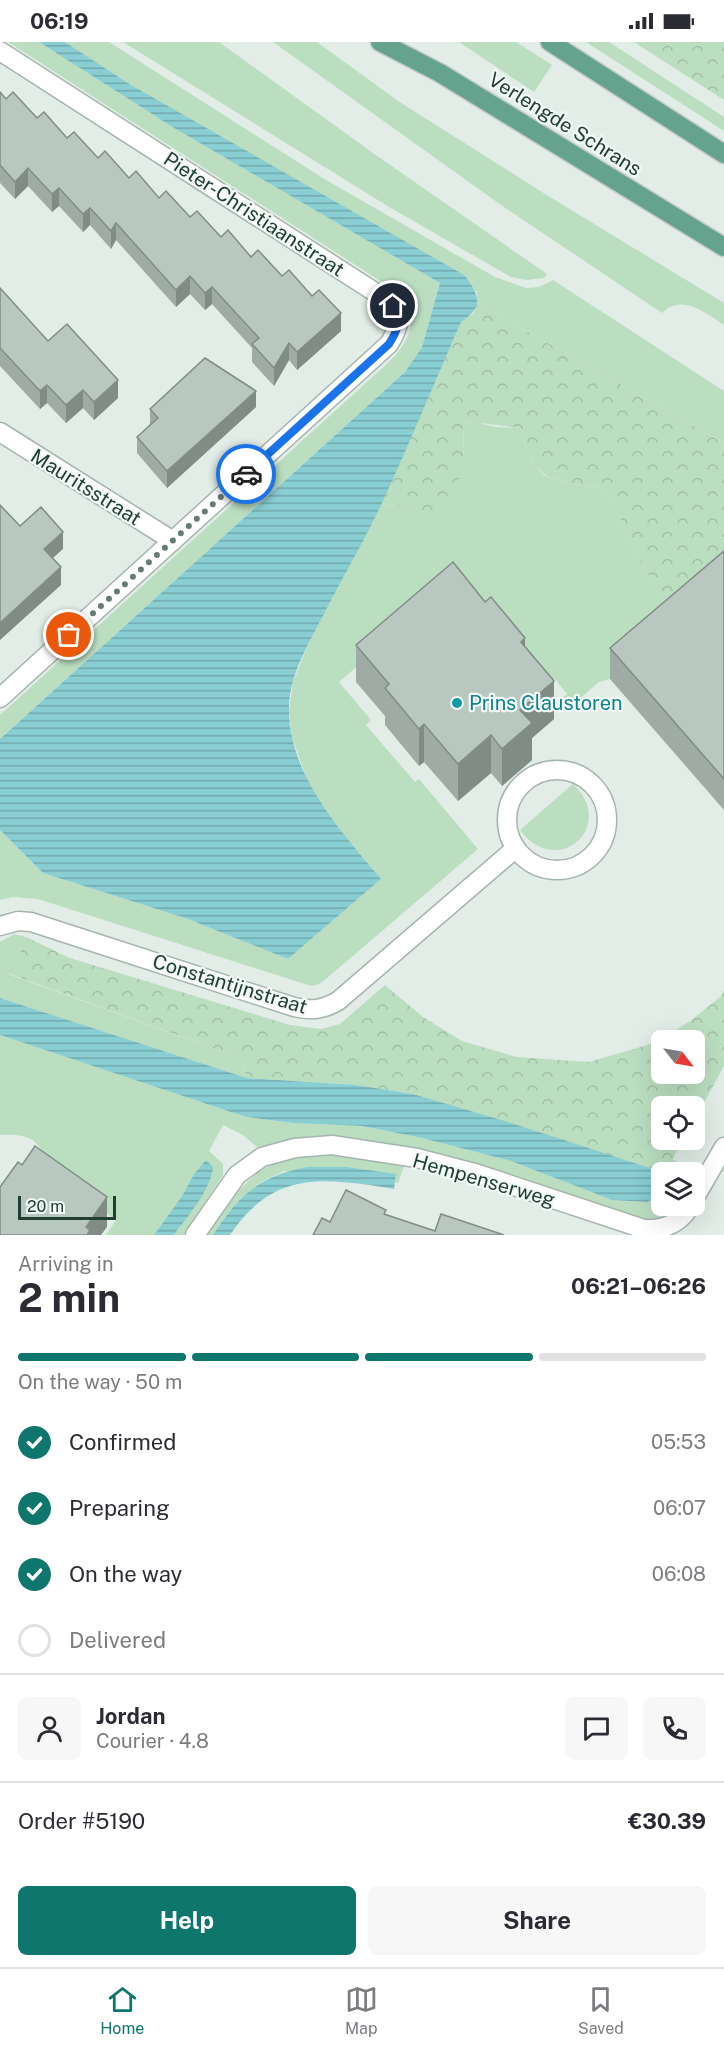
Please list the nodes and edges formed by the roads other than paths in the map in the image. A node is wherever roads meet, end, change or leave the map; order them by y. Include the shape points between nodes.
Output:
1 (380, 42) edge
2 (550, 42) edge
3 (0, 51) edge
4 (724, 154) edge
5 (724, 247) edge
6 (0, 432) edge
7 (173, 541) junction
8 (0, 698) edge
9 (516, 848) junction
10 (0, 926) edge
11 (724, 1147) edge
12 (705, 1179) edge
13 (682, 1216) edge
14 (195, 1235) edge

1 - 5 main road, Verlengde Schrans via 440,73
2 - 4 main road
3 - 7 street, Pieter-Christiaanstraat via 384,298 398,316 397,331 389,344
6 - 7 street, Mauritsstraat
7 - 8 street, Pieter-Christiaanstraat
9 - 9 street via 542,868 559,870 589,858 606,831 607,815 596,788 569,771 552,770 521,784 507,815 508,832
9 - 10 street, Constantijnstraat via 324,1009 310,1011 31,922
11 - 12 street
13 - 14 street, Hempenserweg via 666,1227 644,1229 478,1174 417,1158 332,1146 295,1148 262,1157 237,1175

